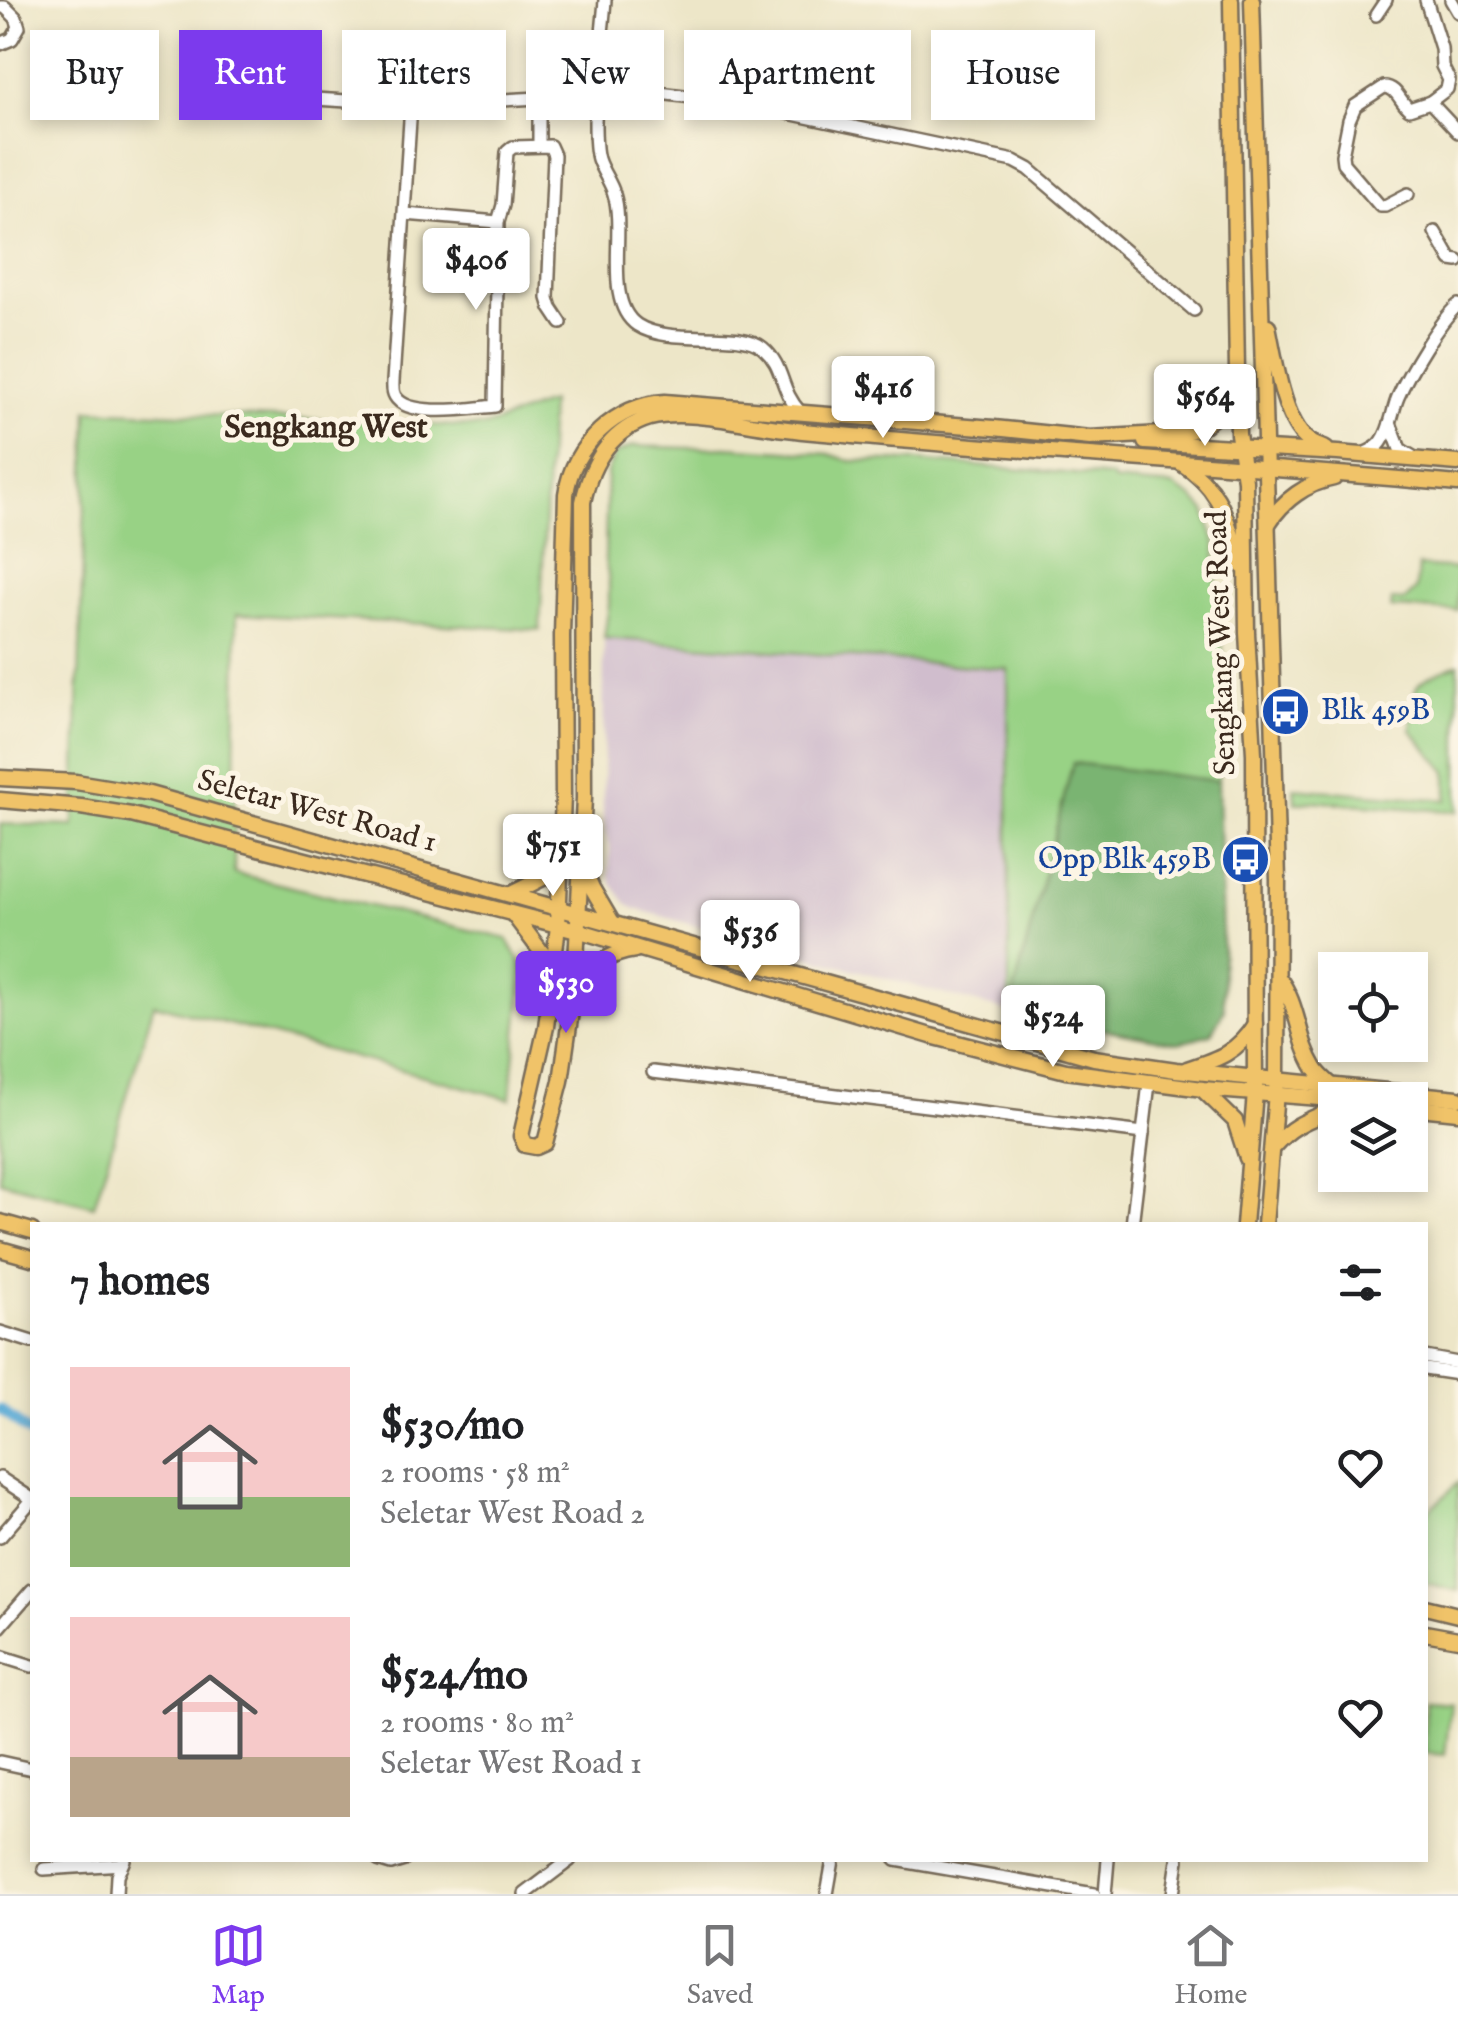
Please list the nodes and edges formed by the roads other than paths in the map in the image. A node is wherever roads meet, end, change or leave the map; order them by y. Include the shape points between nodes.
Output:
1 (605, 0) edge
2 (1231, 0) edge
3 (1252, 0) edge
4 (1386, 0) edge
5 (1426, 0) edge
6 (1450, 0) edge
7 (0, 7) edge
8 (1458, 12) edge
9 (1376, 14) dead end
10 (603, 30) edge
11 (0, 44) edge
12 (664, 94) edge
13 (1430, 102) junction
14 (410, 120) edge
15 (538, 120) edge
16 (595, 120) edge
17 (1458, 132) edge
18 (539, 145) junction
19 (1408, 194) dead end
20 (404, 214) junction
21 (498, 222) junction
22 (1435, 232) dead end
23 (1458, 261) edge
24 (1261, 286) junction
25 (1458, 306) edge
26 (1194, 310) dead end
27 (561, 323) dead end
28 (780, 377) junction
29 (1237, 391) junction
30 (778, 410) junction
31 (800, 412) junction
32 (1390, 423) junction
33 (794, 430) junction
34 (1090, 438) junction
35 (1240, 449) junction
36 (1265, 450) junction
37 (1338, 453) junction
38 (1359, 455) junction
39 (1422, 460) junction
40 (1180, 462) junction
41 (1458, 464) edge
42 (1243, 466) junction
43 (1266, 468) junction
44 (1350, 474) junction
45 (1458, 484) edge
46 (1268, 524) junction
47 (1245, 576) junction
48 (0, 778) edge
49 (0, 800) edge
50 (560, 860) junction
51 (581, 861) junction
52 (511, 894) junction
53 (559, 908) junction
54 (577, 913) junction
55 (513, 914) junction
56 (612, 922) junction
57 (558, 926) junction
58 (577, 930) junction
59 (641, 949) junction
60 (1278, 976) junction
61 (552, 984) junction
62 (574, 984) junction
63 (1255, 1024) junction
64 (1182, 1070) junction
65 (653, 1072) dead end
66 (1328, 1082) edge
67 (1255, 1086) junction
68 (1318, 1087) edge
69 (1277, 1088) junction
70 (1203, 1089) junction
71 (1149, 1090) junction
72 (1318, 1095) edge
73 (1428, 1095) edge
74 (1458, 1098) edge
75 (1428, 1109) edge
76 (1458, 1112) edge
77 (1318, 1115) edge
78 (1143, 1133) junction
79 (1274, 1146) junction
80 (1250, 1164) junction
81 (0, 1222) edge
82 (1132, 1222) edge
83 (1244, 1222) edge
84 (1266, 1222) edge
85 (30, 1230) edge
86 (0, 1249) edge
87 (30, 1257) edge
88 (0, 1332) edge
89 (30, 1341) edge
90 (1428, 1358) edge
91 (1458, 1363) edge
92 (1428, 1369) edge
93 (1458, 1374) edge
94 (0, 1478) edge
95 (30, 1499) edge
96 (30, 1502) edge
97 (0, 1537) edge
98 (30, 1592) edge
99 (1428, 1609) edge
100 (1458, 1615) edge
101 (0, 1627) edge
102 (1428, 1633) edge
103 (1458, 1640) edge
104 (0, 1656) edge
105 (30, 1665) edge
106 (0, 1762) edge
107 (30, 1770) edge
108 (123, 1862) edge
109 (567, 1862) edge
110 (833, 1862) edge
111 (908, 1862) edge
112 (1108, 1862) edge
113 (1178, 1862) edge
114 (44, 1869) dead end
115 (116, 1894) edge
116 (525, 1894) edge
117 (827, 1894) edge
118 (1094, 1894) edge
119 (1106, 1894) edge
120 (1173, 1894) edge

1 - 10 street
2 - 29 main road, Sengkang West Road
3 - 24 main road, Sengkang West Road
4 - 9 street
5 - 13 street via 1448,80
6 - 8 street
7 - 11 street via 19,26
12 - 26 street via 1014,161
13 - 17 street
13 - 19 street via 1409,109 1384,87 1355,106 1342,149 1343,162 1380,206
14 - 20 street
15 - 18 street
16 - 28 street via 597,156 617,208 618,286 626,315 665,334 756,342 776,361
18 - 21 street via 507,152
18 - 27 street via 550,146 554,155 548,298
20 - 21 street
20 - 21 street via 393,392 413,408 495,406
22 - 23 street
24 - 36 main road, Sengkang West Road
24 - 37 main road via 1292,419 1311,443
25 - 32 street via 1406,382
28 - 30 street
28 - 31 street
29 - 34 main road via 1200,428
29 - 35 main road, Sengkang West Road
30 - 31 main road
30 - 33 street via 778,421
30 - 50 main road via 657,403 607,424 577,457 567,483
31 - 34 main road
32 - 38 street via 1383,441
32 - 39 street via 1400,450
33 - 40 main road
33 - 51 main road via 649,418 597,458 583,502
34 - 35 main road
35 - 36 main road
35 - 42 main road, Sengkang West Road
36 - 37 main road
36 - 43 main road, Sengkang West Road
37 - 38 main road
38 - 39 main road
39 - 41 main road
40 - 42 main road
40 - 47 main road via 1216,496
42 - 43 main road
42 - 47 main road, Sengkang West Road
43 - 44 main road
43 - 46 main road, Sengkang West Road
44 - 45 main road
44 - 46 main road via 1310,486 1279,506
46 - 60 main road, Sengkang West Road
47 - 63 main road, Sengkang West Road via 1254,754
48 - 52 main road, Seletar West Road 1 via 148,794
49 - 55 main road, Seletar West Road 1 via 131,815
50 - 52 main road via 549,875
50 - 53 main road
51 - 54 main road
51 - 56 main road
52 - 53 main road, Seletar West Road 1
53 - 54 main road, Seletar West Road 1
53 - 57 main road
54 - 56 main road, Seletar West Road 1
54 - 58 main road
55 - 57 main road, Seletar West Road 1
55 - 61 main road via 543,954
56 - 64 main road, Seletar West Road 1 via 1094,1058
57 - 58 main road, Seletar West Road 1
57 - 61 main road
58 - 59 main road, Seletar West Road 1
58 - 62 main road
59 - 62 main road via 618,952
59 - 71 main road, Seletar West Road 1 via 932,1036
60 - 66 main road via 1290,992 1308,1054
60 - 69 main road, Sengkang West Road
61 - 62 main road via 521,1136 536,1147 545,1143 562,1080
63 - 64 main road via 1229,1053
63 - 67 main road, Sengkang West Road
64 - 67 main road, Seletar West Road 1
65 - 78 street
67 - 69 main road
67 - 70 main road, Seletar West Road 1
67 - 80 main road, Sengkang West Road
68 - 69 main road
69 - 72 main road
69 - 79 main road, Sengkang West Road
70 - 71 main road, Seletar West Road 1
70 - 80 main road via 1236,1121
71 - 78 street
73 - 74 main road
75 - 76 main road
77 - 79 main road via 1287,1130
78 - 82 street
79 - 84 main road, Sengkang West Road
80 - 83 main road, Sengkang West Road
81 - 85 main road
86 - 87 main road
88 - 89 street
90 - 91 street
92 - 93 street
94 - 95 street
96 - 97 street
98 - 101 street
99 - 100 main road
102 - 103 main road
104 - 105 street
106 - 107 street
108 - 114 street
108 - 115 street
109 - 116 street
110 - 117 street
111 - 118 street
112 - 119 street
113 - 120 street

